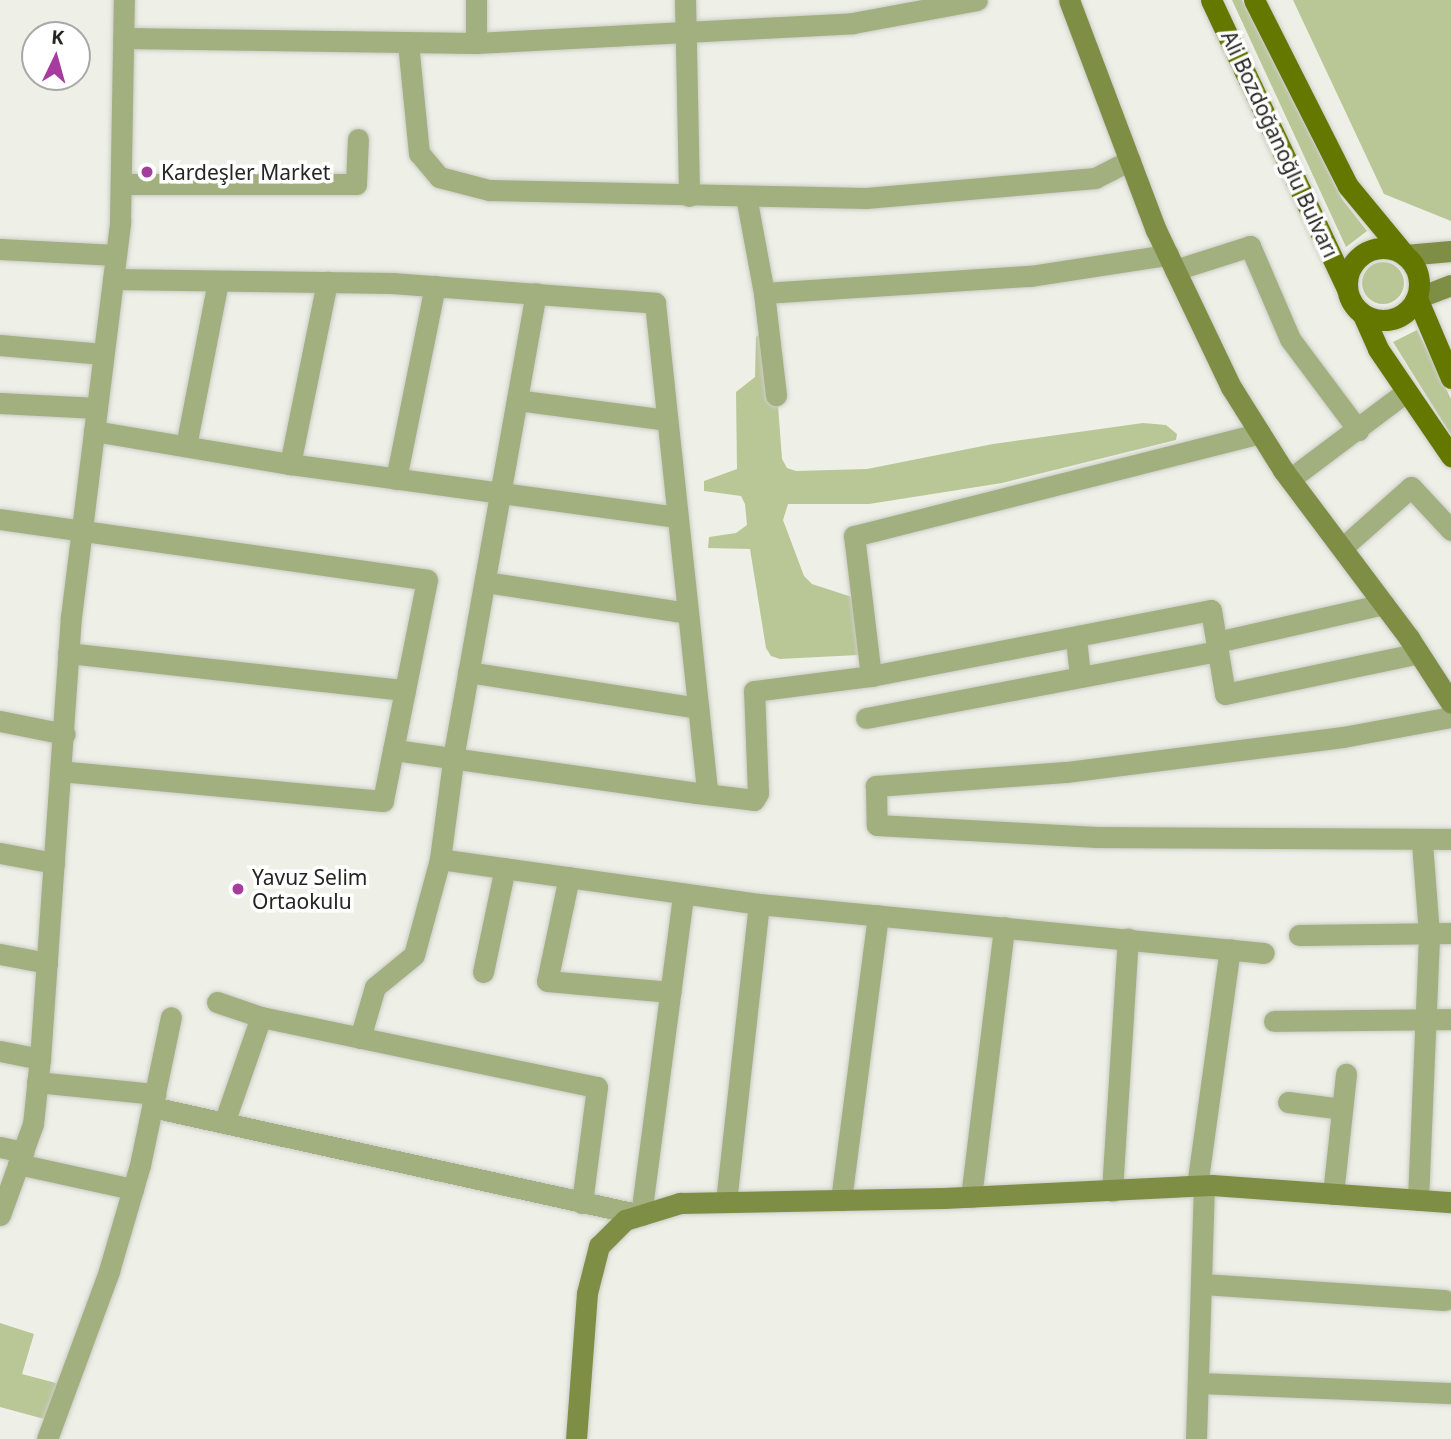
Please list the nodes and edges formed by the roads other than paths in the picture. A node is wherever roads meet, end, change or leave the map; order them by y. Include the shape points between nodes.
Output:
1 (124, 0) edge
2 (476, 0) edge
3 (685, 0) edge
4 (977, 0) edge
5 (1069, 0) edge
6 (1211, 0) edge
7 (1254, 0) edge
8 (685, 31) junction
9 (124, 38) junction
10 (408, 43) junction
11 (476, 43) junction
12 (358, 138) dead end
13 (1130, 160) junction
14 (121, 184) junction
15 (689, 196) junction
16 (746, 196) junction
17 (0, 249) edge
18 (1451, 251) edge
19 (116, 255) junction
20 (1405, 255) junction
21 (1172, 262) junction
22 (113, 279) junction
23 (218, 281) junction
24 (327, 282) junction
25 (1451, 285) edge
26 (435, 286) junction
27 (1347, 289) junction
28 (536, 293) junction
29 (764, 293) junction
30 (1417, 298) junction
31 (1363, 315) junction
32 (0, 345) edge
33 (103, 354) junction
34 (1451, 378) edge
35 (1406, 392) junction
36 (776, 395) dead end
37 (517, 400) junction
38 (0, 403) edge
39 (97, 408) junction
40 (667, 420) junction
41 (1358, 430) junction
42 (94, 431) junction
43 (1260, 433) junction
44 (186, 446) junction
45 (1451, 456) edge
46 (290, 464) junction
47 (396, 479) junction
48 (1290, 479) junction
49 (500, 495) junction
50 (677, 517) junction
51 (0, 519) edge
52 (81, 530) junction
53 (1451, 530) edge
54 (1342, 548) junction
55 (485, 582) junction
56 (1384, 604) junction
57 (687, 613) junction
58 (1076, 638) junction
59 (1217, 646) junction
60 (68, 653) junction
61 (1419, 653) junction
62 (468, 672) junction
63 (871, 676) junction
64 (1080, 677) junction
65 (405, 690) junction
66 (1451, 703) edge
67 (698, 708) junction
68 (1451, 717) edge
69 (866, 718) dead end
70 (0, 721) edge
71 (65, 734) junction
72 (393, 751) junction
73 (453, 760) junction
74 (60, 771) junction
75 (697, 793) junction
76 (1451, 839) edge
77 (1422, 842) junction
78 (0, 853) edge
79 (440, 859) junction
80 (54, 863) junction
81 (505, 868) junction
82 (569, 877) junction
83 (684, 894) junction
84 (759, 904) junction
85 (878, 915) junction
86 (1004, 927) junction
87 (1451, 933) edge
88 (1429, 934) junction
89 (1299, 935) dead end
90 (1128, 939) junction
91 (1230, 949) junction
92 (1264, 953) dead end
93 (0, 954) edge
94 (47, 963) junction
95 (483, 972) dead end
96 (671, 992) junction
97 (217, 1002) dead end
98 (171, 1017) dead end
99 (261, 1017) junction
100 (1425, 1018) junction
101 (1451, 1019) edge
102 (1274, 1021) dead end
103 (360, 1038) junction
104 (0, 1051) edge
105 (40, 1059) junction
106 (1346, 1074) dead end
107 (37, 1082) junction
108 (154, 1100) junction
109 (1288, 1102) dead end
110 (1342, 1110) junction
111 (224, 1123) junction
112 (0, 1147) edge
113 (20, 1158) junction
114 (1200, 1186) junction
115 (133, 1189) junction
116 (1112, 1191) junction
117 (1333, 1194) junction
118 (971, 1197) junction
119 (841, 1200) junction
120 (1418, 1200) junction
121 (726, 1202) junction
122 (1451, 1202) edge
123 (582, 1203) junction
124 (0, 1215) edge
125 (641, 1216) junction
126 (1202, 1284) junction
127 (1444, 1300) dead end
128 (1198, 1383) junction
129 (1451, 1393) edge
130 (47, 1439) edge
131 (576, 1439) edge
132 (1196, 1439) edge

1 - 9 street
2 - 11 street
3 - 8 street
4 - 8 street via 853,23
5 - 13 street
6 - 27 main road, Ali Bozdoğanoğlu Bulvarı
7 - 20 main road, Ali Bozdoğanoğlu Bulvarı via 1348,186
8 - 11 street
8 - 15 street
9 - 10 street
9 - 14 street
10 - 11 street
10 - 15 street via 419,153 439,177 489,190
12 - 14 street via 356,184
13 - 16 street via 1095,178 866,198
13 - 21 street
14 - 19 street
15 - 16 street
16 - 29 street
17 - 19 street
18 - 20 street
19 - 22 street
20 - 27 main road via 1382,248 1360,256 1352,265
20 - 30 main road via 1418,275
21 - 29 street
21 - 41 street via 1250,246 1290,339
21 - 43 street via 1231,387
22 - 23 street
22 - 33 street
23 - 24 street
23 - 44 street
24 - 26 street
24 - 46 street
25 - 30 street
26 - 28 street
26 - 47 street
27 - 31 main road
28 - 37 street
28 - 40 street via 655,303
29 - 36 street
30 - 31 main road via 1402,316 1390,320
30 - 34 main road
31 - 35 main road
32 - 33 street
33 - 39 street
35 - 41 street
35 - 45 main road
37 - 40 street
37 - 49 street
38 - 39 street
39 - 42 street
40 - 50 street
41 - 48 street
42 - 44 street
42 - 52 street
43 - 48 street
43 - 63 street via 854,536
44 - 46 street
46 - 47 street
47 - 49 street
48 - 54 street
49 - 50 street
49 - 55 street
50 - 57 street
51 - 52 street
52 - 60 street
52 - 65 street via 427,580
53 - 54 street via 1411,487
54 - 56 street
55 - 57 street
55 - 62 street
56 - 59 street
56 - 61 street
57 - 67 street
58 - 59 street via 1212,610
58 - 63 street
58 - 64 street
59 - 61 street via 1225,694
59 - 64 street
60 - 65 street
60 - 71 street
61 - 66 street
62 - 67 street
62 - 73 street
63 - 75 street via 754,691 758,793 754,800
64 - 69 street
65 - 72 street
67 - 75 street via 708,790
68 - 77 street via 1343,737 1065,772 876,786 877,825 1097,837
70 - 71 street
71 - 74 street
72 - 73 street
72 - 74 street via 383,801
73 - 75 street
73 - 79 street
74 - 80 street
76 - 77 street
77 - 88 street
78 - 80 street
79 - 81 street
79 - 103 street via 414,955 375,987
80 - 94 street
81 - 82 street
81 - 95 street
82 - 83 street
82 - 96 street via 547,981
83 - 84 street
83 - 96 street
84 - 85 street
84 - 121 street
85 - 86 street
85 - 119 street
86 - 90 street
86 - 118 street
87 - 88 street
88 - 89 street
88 - 100 street
90 - 91 street
90 - 116 street
91 - 92 street
91 - 114 street
93 - 94 street
94 - 105 street
96 - 125 street
97 - 99 street
98 - 108 street
99 - 103 street
99 - 111 street
100 - 101 street
100 - 102 street
100 - 120 street
103 - 123 street via 597,1087
104 - 105 street
105 - 107 street
106 - 110 street
107 - 108 street
107 - 113 street via 33,1124
108 - 111 street
108 - 115 street
109 - 110 street
110 - 117 street
111 - 123 street
112 - 113 street
113 - 115 street
113 - 124 street
114 - 116 street
114 - 117 street
114 - 126 street
115 - 130 street
116 - 118 street
117 - 120 street
118 - 119 street
119 - 121 street
120 - 122 street
121 - 125 street via 680,1203
123 - 125 street
125 - 131 street via 625,1220 599,1246 587,1293
126 - 127 street
126 - 128 street
128 - 129 street
128 - 132 street

